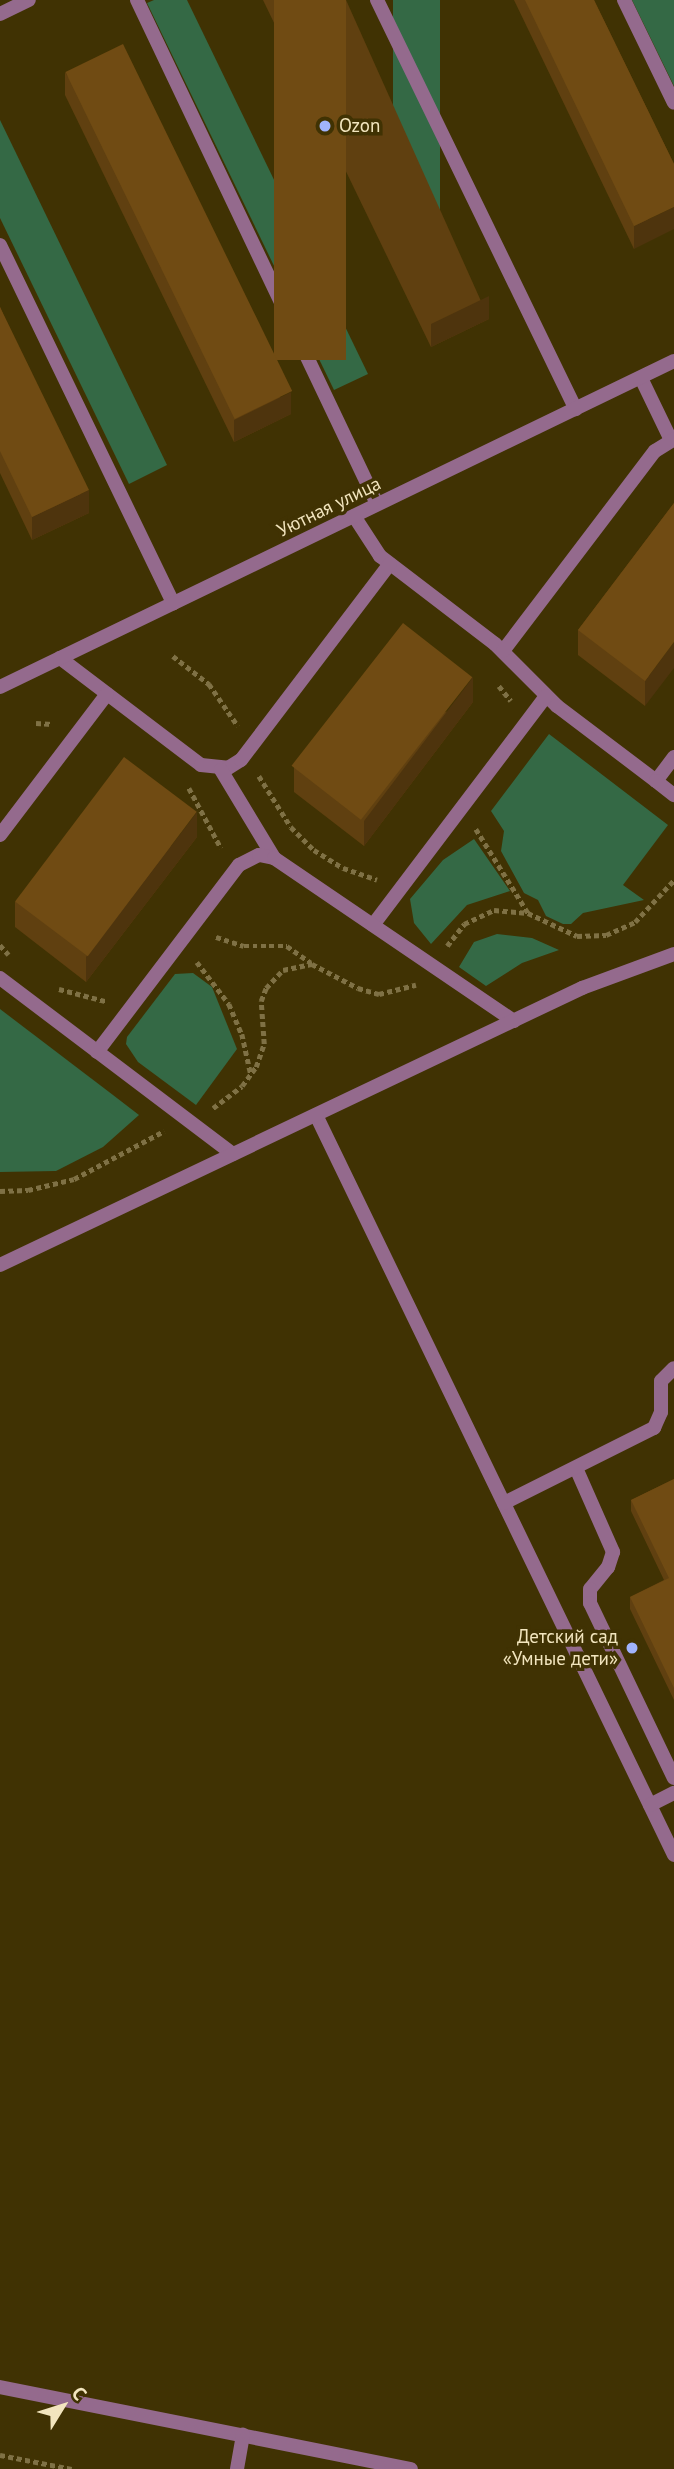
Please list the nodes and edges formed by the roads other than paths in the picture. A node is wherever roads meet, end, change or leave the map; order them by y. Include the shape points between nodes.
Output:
1 (29, 0) edge
2 (137, 0) edge
3 (377, 0) edge
4 (624, 0) edge
5 (0, 14) edge
6 (674, 103) edge
7 (0, 245) edge
8 (674, 361) edge
9 (640, 378) junction
10 (576, 409) junction
11 (672, 439) edge
12 (377, 505) junction
13 (354, 516) junction
14 (390, 564) junction
15 (173, 603) junction
16 (503, 651) junction
17 (60, 658) junction
18 (0, 687) edge
19 (107, 694) junction
20 (546, 696) junction
21 (674, 757) edge
22 (221, 770) junction
23 (656, 781) junction
24 (674, 794) edge
25 (0, 835) edge
26 (274, 858) junction
27 (373, 925) junction
28 (674, 954) edge
29 (0, 978) edge
30 (514, 1021) junction
31 (97, 1052) junction
32 (316, 1115) junction
33 (233, 1154) junction
34 (0, 1265) edge
35 (674, 1368) edge
36 (576, 1468) junction
37 (504, 1503) junction
38 (674, 1778) edge
39 (674, 1793) edge
40 (650, 1805) junction
41 (674, 1854) edge
42 (0, 2386) edge
43 (243, 2435) junction
44 (237, 2469) edge
45 (411, 2469) edge

1 - 5 street
2 - 12 street
3 - 10 street
4 - 6 street
7 - 15 street
8 - 9 street, Уютная улица
9 - 10 street, Уютная улица
9 - 11 street
10 - 12 street, Уютная улица
11 - 16 street via 655,452
12 - 13 street, Уютная улица
13 - 14 street via 370,546
13 - 15 street, Уютная улица
14 - 16 street
14 - 22 street via 248,750 235,765
15 - 17 street, Уютная улица
16 - 20 street
17 - 18 street, Уютная улица
17 - 19 street
19 - 22 street via 201,765
19 - 25 street
20 - 23 street
20 - 27 street
21 - 23 street
22 - 26 street
23 - 24 street
26 - 27 street
26 - 31 street via 251,857 228,880
27 - 30 street
28 - 30 street via 635,965
29 - 31 street
30 - 32 street
31 - 33 street
32 - 33 street
32 - 37 street
33 - 34 street
35 - 36 street via 661,1381 661,1412 654,1428
36 - 37 street
36 - 38 street via 613,1552 608,1567 590,1589 590,1603
37 - 40 street
39 - 40 street
40 - 41 street
42 - 43 street
43 - 44 street
43 - 45 street

